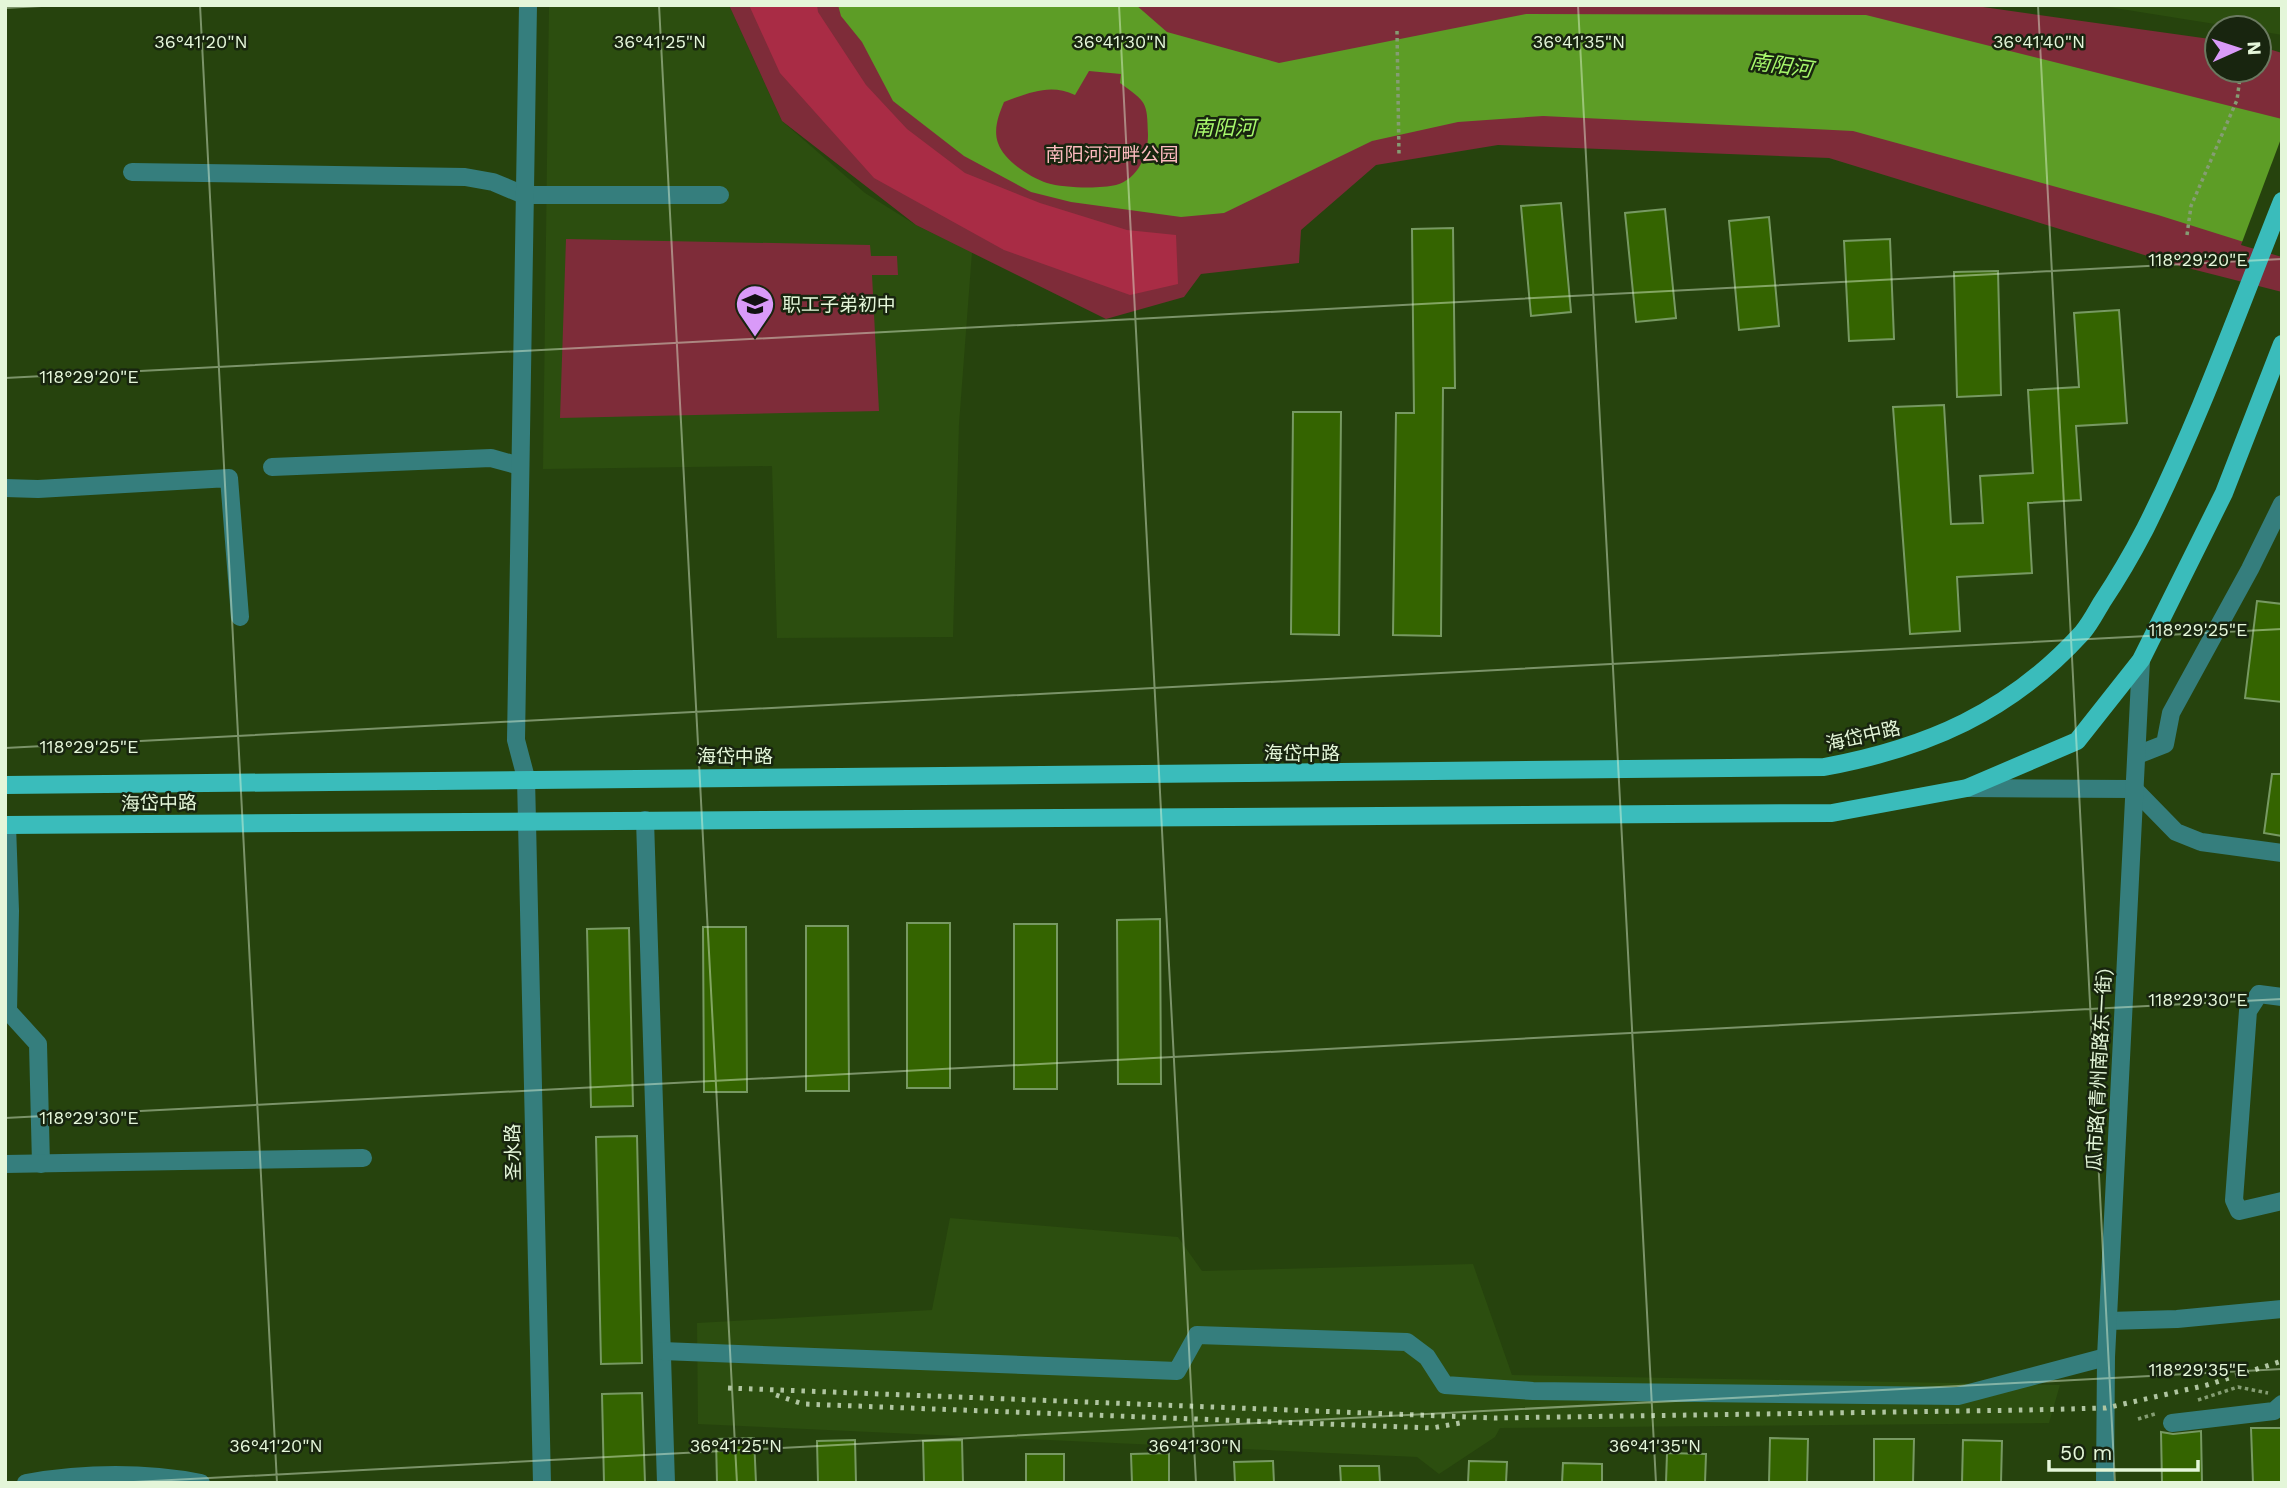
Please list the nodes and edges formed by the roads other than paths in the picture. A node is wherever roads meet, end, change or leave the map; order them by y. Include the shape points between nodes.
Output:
1 (527, 5) edge
2 (132, 172) dead end
3 (524, 195) junction
4 (720, 195) dead end
5 (2282, 201) edge
6 (2282, 344) edge
7 (520, 466) junction
8 (272, 467) dead end
9 (5, 488) edge
10 (2282, 503) edge
11 (240, 617) dead end
12 (2141, 660) junction
13 (2137, 755) junction
14 (526, 778) junction
15 (5, 785) edge
16 (1967, 788) junction
17 (2134, 789) junction
18 (526, 820) junction
19 (645, 820) junction
20 (6, 825) edge
21 (2282, 853) edge
22 (2282, 997) edge
23 (6, 1011) edge
24 (363, 1158) dead end
25 (5, 1164) edge
26 (41, 1164) junction
27 (2282, 1201) edge
28 (2282, 1309) edge
29 (2108, 1321) junction
30 (662, 1351) junction
31 (2106, 1357) junction
32 (2282, 1404) edge
33 (2172, 1423) dead end
34 (26, 1483) edge
35 (201, 1483) edge
36 (542, 1483) edge
37 (666, 1483) edge
38 (2105, 1483) edge

1 - 3 street, 圣水路
2 - 3 street via 465,177
3 - 4 street
3 - 7 street, 圣水路
5 - 14 main road, 海岱中路 via 2172,476 2128,562 2084,631 2042,673 1968,722 1923,743 1824,767
6 - 12 main road, 海岱中路 via 2224,493
7 - 8 street via 491,458
7 - 14 street, 圣水路 via 516,740
9 - 11 street via 229,478
10 - 13 street via 2171,713 2165,744
12 - 13 street, 瓜市路(青州南路东一街)
12 - 16 main road, 海岱中路 via 2077,741
13 - 17 street, 瓜市路(青州南路东一街)
14 - 15 main road, 海岱中路
14 - 18 street, 圣水路
16 - 17 street
16 - 19 main road, 海岱中路 via 1832,813
17 - 21 street via 2176,832 2202,842
17 - 29 street, 瓜市路(青州南路东一街)
18 - 19 main road, 海岱中路
18 - 20 main road, 海岱中路
18 - 36 street, 圣水路
19 - 30 street
20 - 23 street via 10,911
22 - 27 street via 2259,994 2248,1011 2234,1200 2239,1211
23 - 26 street via 38,1044
24 - 26 street
25 - 26 street
28 - 29 street
29 - 31 street, 瓜市路(青州南路东一街)
30 - 31 street via 1177,1371 1197,1335 1407,1342 1427,1357 1445,1385 1860,1397 1958,1396
30 - 37 street
31 - 38 street, 瓜市路(青州南路东一街)
32 - 33 street via 2274,1411
34 - 35 street via 72,1475 130,1475

